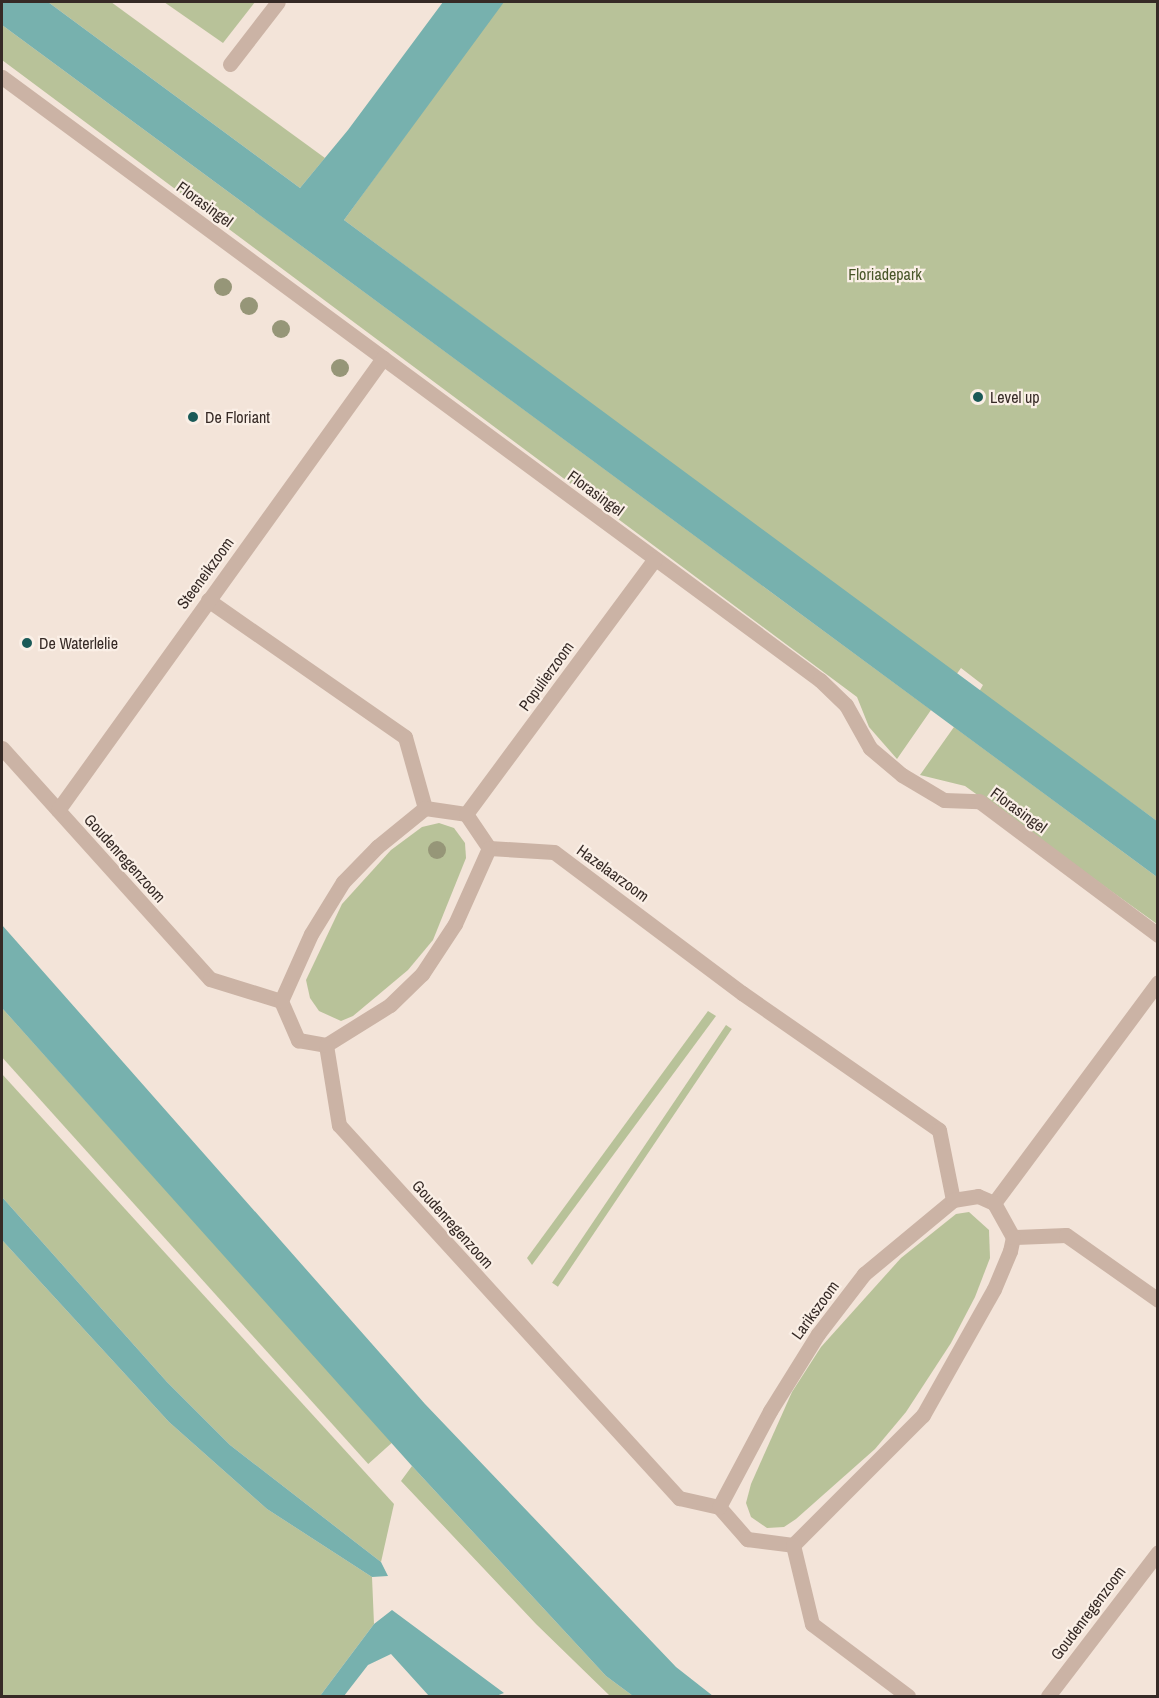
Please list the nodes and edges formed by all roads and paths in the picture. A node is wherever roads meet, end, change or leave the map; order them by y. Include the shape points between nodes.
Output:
1 (278, 2) edge
2 (230, 64) dead end
3 (2, 77) edge
4 (383, 358) junction
5 (655, 559) junction
6 (208, 600) junction
7 (2, 748) edge
8 (425, 808) junction
9 (58, 810) junction
10 (466, 814) junction
11 (489, 848) junction
12 (1158, 935) edge
13 (1158, 982) edge
14 (281, 1001) junction
15 (326, 1045) junction
16 (953, 1200) junction
17 (994, 1203) junction
18 (1013, 1237) junction
19 (1158, 1300) edge
20 (719, 1507) junction
21 (793, 1545) junction
22 (1158, 1552) edge
23 (908, 1696) edge
24 (1047, 1696) edge

1 - 2 street
3 - 4 street, Florasingel
4 - 5 street, Florasingel
4 - 6 street, Steeneikzoom
5 - 10 street, Populierzoom
5 - 12 street, Florasingel via 820,680 846,705 870,748 902,775 944,800 979,801
6 - 8 street via 405,737
6 - 9 street, Steeneikzoom
7 - 9 street, Goudenregenzoom
8 - 10 street
8 - 14 street via 377,847 343,882 311,934
9 - 14 street, Goudenregenzoom via 210,979
10 - 11 street
11 - 15 street via 454,924 422,974 390,1005
11 - 16 street, Hazelaarzoom via 554,852 742,993 939,1130
13 - 17 street
14 - 15 street via 298,1040
15 - 20 street, Goudenregenzoom via 339,1125 679,1498
16 - 17 street via 978,1196
16 - 20 street, Larikszoom via 864,1274 818,1334 770,1411
17 - 18 street
18 - 19 street via 1066,1235
18 - 21 street via 994,1288 922,1415
20 - 21 street via 747,1539
21 - 23 street via 812,1624
22 - 24 street, Goudenregenzoom

